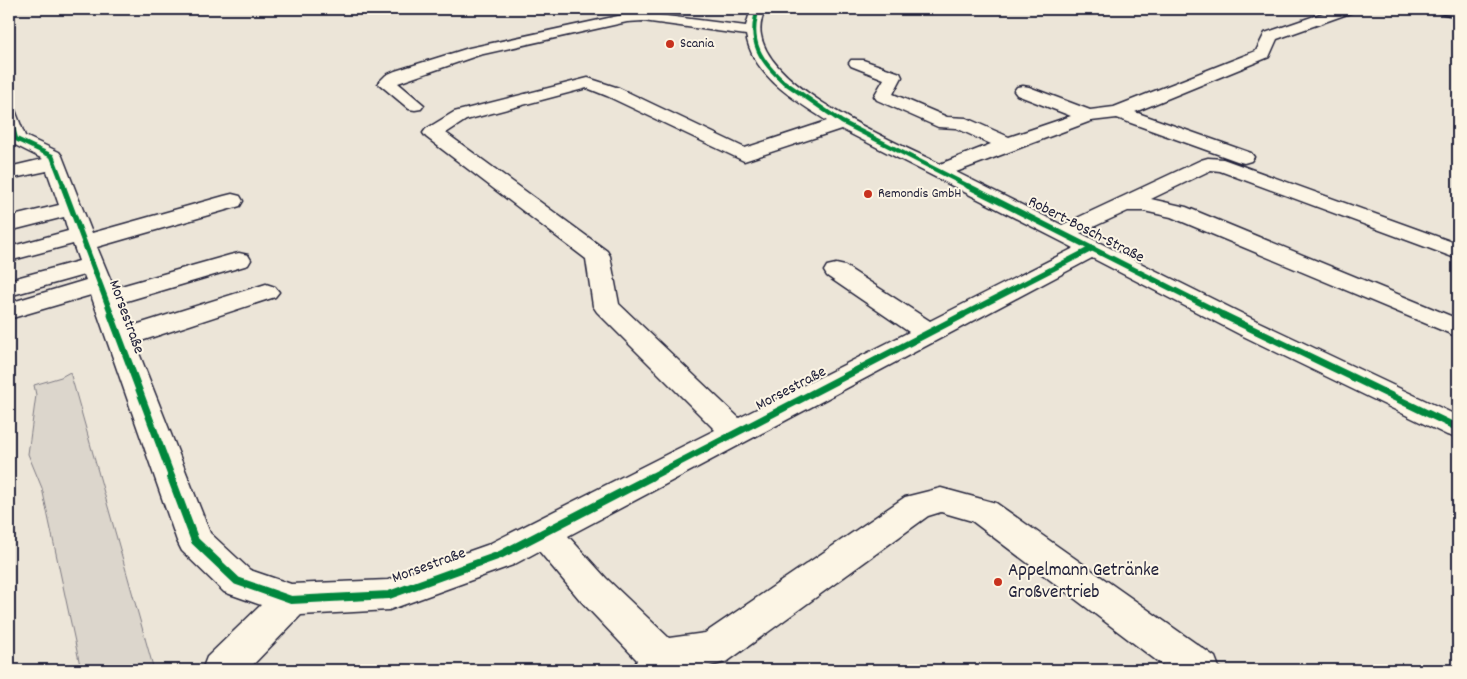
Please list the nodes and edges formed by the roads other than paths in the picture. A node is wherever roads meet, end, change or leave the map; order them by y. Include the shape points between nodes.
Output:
1 (758, 9) edge
2 (1348, 9) edge
3 (1441, 9) edge
4 (1458, 12) edge
5 (754, 31) junction
6 (857, 63) dead end
7 (1023, 91) dead end
8 (415, 105) dead end
9 (1118, 112) junction
10 (9, 114) edge
11 (1088, 116) junction
12 (842, 122) junction
13 (1008, 144) junction
14 (54, 163) junction
15 (939, 171) junction
16 (9, 173) edge
17 (232, 201) dead end
18 (1124, 204) junction
19 (9, 224) edge
20 (1063, 233) junction
21 (1458, 234) edge
22 (1093, 248) junction
23 (1458, 252) edge
24 (9, 254) edge
25 (89, 256) junction
26 (239, 260) dead end
27 (836, 272) dead end
28 (9, 288) edge
29 (266, 292) dead end
30 (9, 311) edge
31 (1458, 329) edge
32 (929, 333) junction
33 (120, 339) junction
34 (1458, 428) edge
35 (736, 434) junction
36 (544, 532) junction
37 (291, 600) junction
38 (657, 664) edge
39 (222, 670) edge
40 (1200, 670) edge

1 - 5 street, Robert-Bosch-Straße
2 - 9 street via 1270,36 1263,54
3 - 4 street
5 - 8 street via 643,17 566,31 475,51 401,75 387,83
5 - 12 street, Robert-Bosch-Straße via 754,40 765,62 792,89
6 - 13 street via 894,77 882,96 945,123 959,122
7 - 11 street
9 - 11 street
9 - 21 street
10 - 14 street via 16,139 52,156
11 - 13 street
12 - 15 street, Robert-Bosch-Straße
12 - 35 street via 744,155 622,95 588,83 460,116 433,134 598,256 606,306
13 - 15 street
14 - 16 street
14 - 25 street, Morsestraße
15 - 20 street, Robert-Bosch-Straße
17 - 25 street
18 - 20 street
18 - 23 street via 1208,164 1223,165
18 - 31 street via 1144,204 1178,212
19 - 25 street
20 - 22 street, Robert-Bosch-Straße
22 - 32 street, Morsestraße
22 - 34 street, Robert-Bosch-Straße via 1249,328
24 - 25 street
25 - 26 street
25 - 28 street
25 - 30 street
25 - 33 street, Morsestraße
27 - 32 street
29 - 33 street
32 - 35 street, Morsestraße
33 - 37 street, Morsestraße via 195,541 237,581
35 - 36 street, Morsestraße
36 - 37 street, Morsestraße via 500,555 388,595
36 - 38 street
37 - 39 street
38 - 40 street via 714,649 917,506 941,500 984,512

